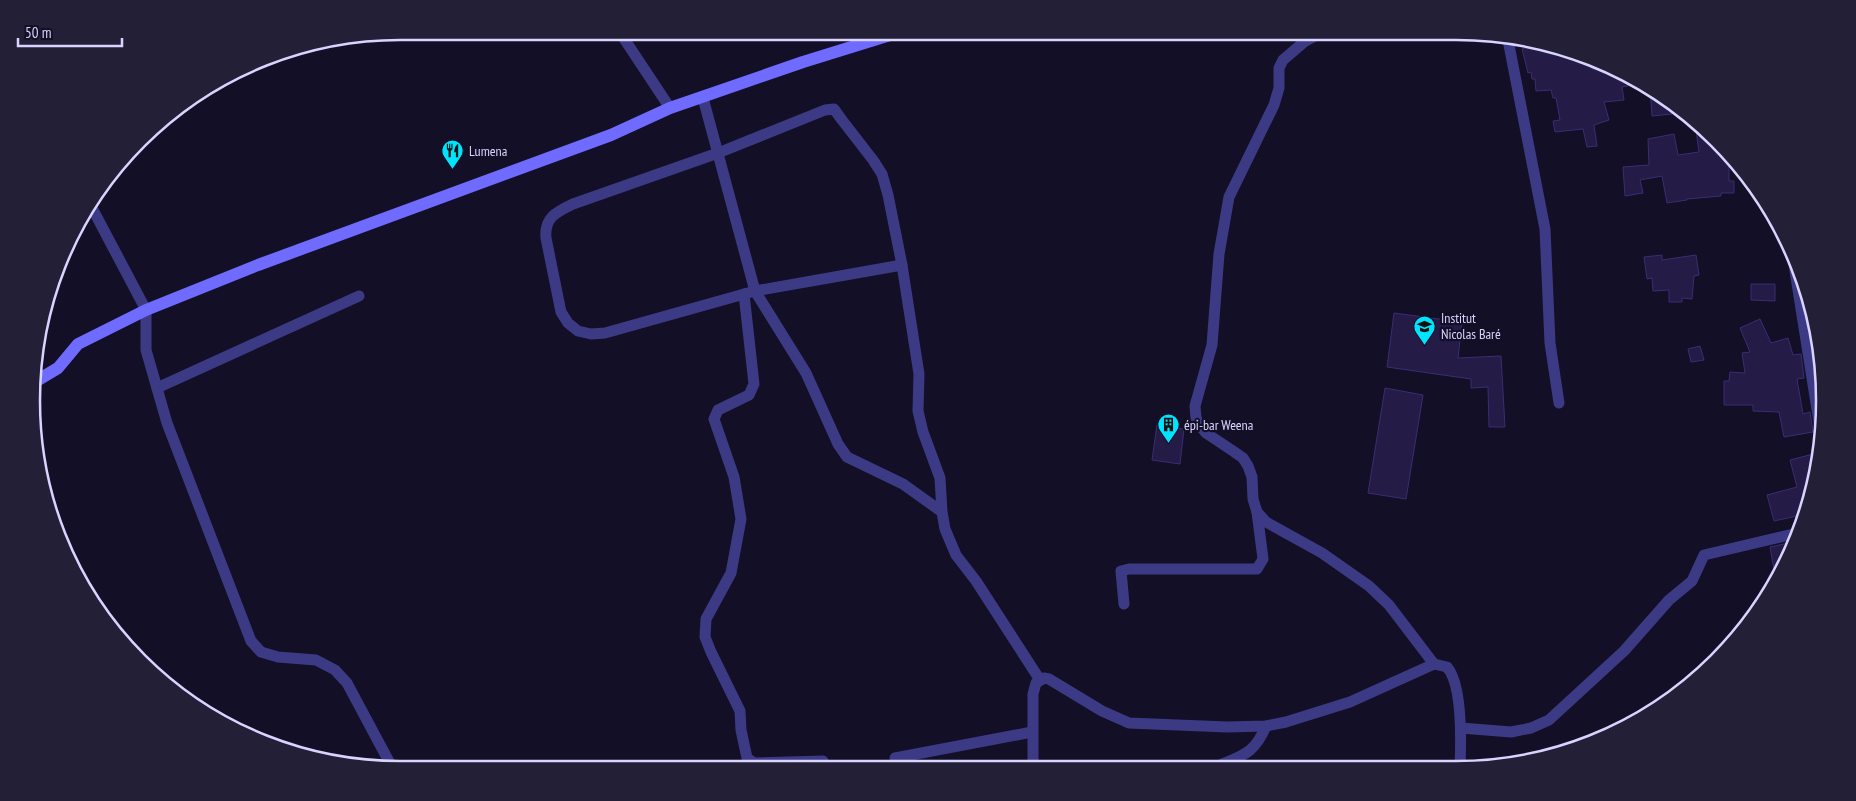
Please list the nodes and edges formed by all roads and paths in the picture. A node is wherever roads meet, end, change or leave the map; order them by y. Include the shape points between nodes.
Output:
1 (625, 40) edge
2 (864, 40) edge
3 (1308, 40) edge
4 (1509, 44) edge
5 (703, 98) junction
6 (670, 108) junction
7 (718, 153) junction
8 (94, 211) edge
9 (902, 265) junction
10 (750, 292) junction
11 (359, 296) dead end
12 (1802, 299) edge
13 (146, 310) junction
14 (1813, 358) edge
15 (41, 378) edge
16 (157, 388) junction
17 (1558, 403) dead end
18 (942, 512) junction
19 (1257, 512) junction
20 (1790, 535) edge
21 (1124, 604) dead end
22 (1434, 664) junction
23 (1040, 680) junction
24 (1266, 726) junction
25 (1461, 728) junction
26 (1032, 732) junction
27 (896, 758) dead end
28 (823, 760) dead end
29 (389, 761) edge
30 (751, 761) edge
31 (800, 761) edge
32 (1033, 761) edge
33 (1230, 761) edge
34 (1460, 761) edge

1 - 6 street
2 - 5 main road
3 - 19 street via 1283,60 1274,105 1229,197 1219,254 1212,346 1195,406 1200,426 1243,458 1248,466
4 - 17 street via 1545,229 1550,344
5 - 6 main road
5 - 7 street
6 - 13 main road via 611,136 258,265
7 - 9 street via 834,109 882,174
7 - 10 street
7 - 10 street via 561,210 550,218 545,228 546,238 561,312 578,331 605,333
8 - 13 street
9 - 10 street
9 - 18 street via 919,374 918,411 940,478
10 - 18 street via 806,373 838,444 848,457 903,484
10 - 30 street via 754,384 749,395 718,410 714,419 734,477 742,519 731,573 706,619 705,637 740,711 747,758
11 - 16 street
12 - 14 street
13 - 15 main road via 78,344 58,368
13 - 16 street via 146,350
16 - 29 street via 167,423 251,641 260,652 316,660 336,670 347,682
18 - 23 street via 956,555
19 - 21 street via 1263,558 1257,569 1129,568 1121,571
19 - 22 street via 1266,522 1322,553 1369,586 1389,605
20 - 25 street via 1704,555 1692,581 1669,600 1624,651 1549,720 1511,732
22 - 24 street via 1350,702
22 - 25 street via 1447,667 1454,680
23 - 24 street via 1049,678 1129,723
23 - 26 street via 1033,694
24 - 33 street via 1254,748
25 - 34 street
26 - 27 street
26 - 32 street
28 - 31 street

